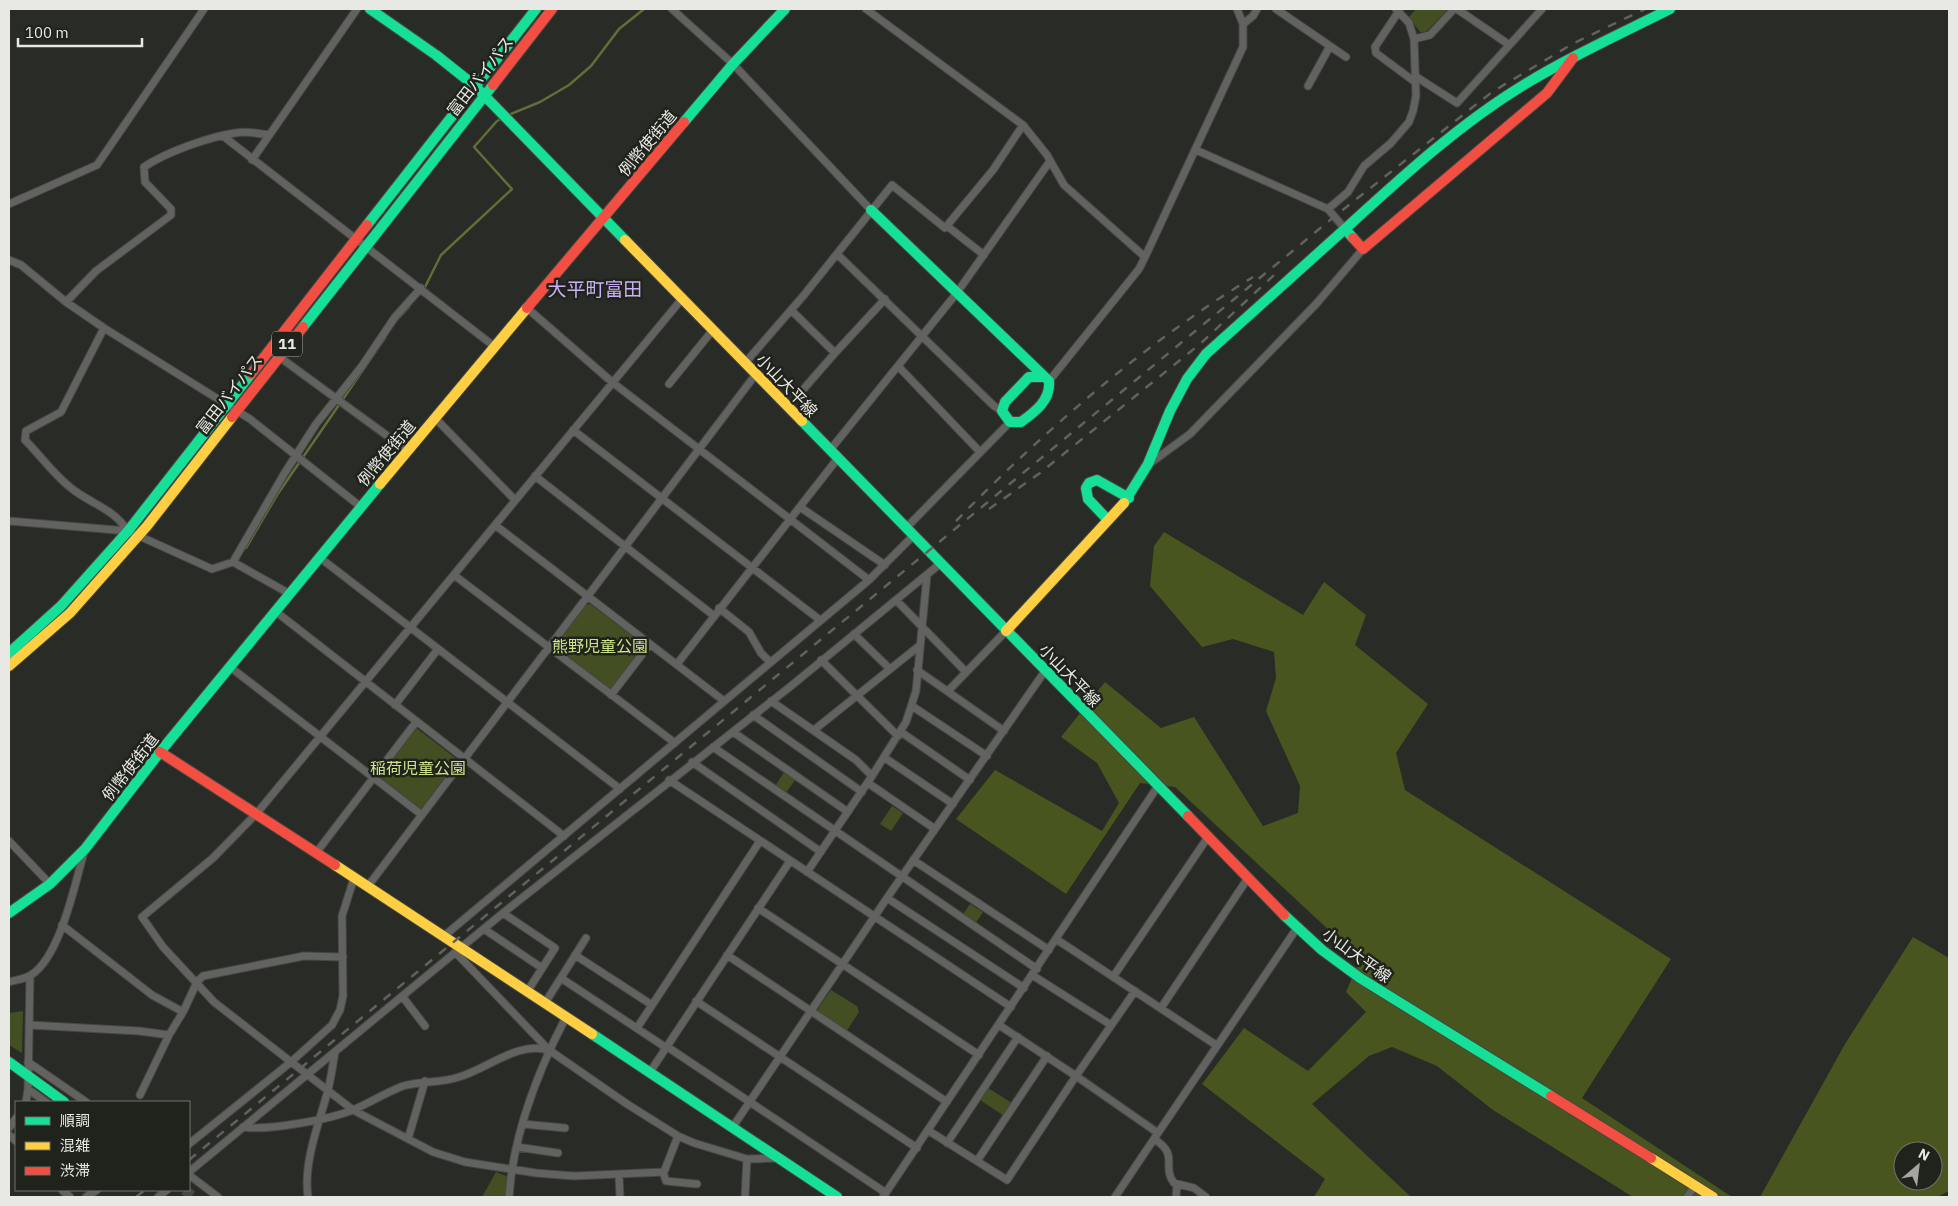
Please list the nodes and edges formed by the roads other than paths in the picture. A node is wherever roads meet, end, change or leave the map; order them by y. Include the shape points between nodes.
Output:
1 (204, 9) edge
2 (357, 9) edge
3 (370, 9) edge
4 (536, 9) edge
5 (552, 9) edge
6 (672, 9) edge
7 (785, 9) edge
8 (866, 9) edge
9 (1237, 9) edge
10 (1257, 9) edge
11 (1276, 9) edge
12 (1456, 9) edge
13 (1540, 9) edge
14 (1670, 9) edge
15 (1398, 10) edge
16 (1243, 24) junction
17 (1414, 39) junction
18 (1508, 44) junction
19 (1330, 46) junction
20 (1346, 57) dead end
21 (1573, 58) junction
22 (733, 64) junction
23 (1415, 79) junction
24 (475, 86) junction
25 (1308, 86) dead end
26 (484, 95) junction
27 (1023, 125) junction
28 (269, 135) junction
29 (223, 136) junction
30 (1196, 150) junction
31 (252, 160) junction
32 (1050, 161) junction
33 (9, 204) edge
34 (1328, 209) junction
35 (871, 210) junction
36 (604, 216) junction
37 (947, 226) junction
38 (1345, 229) junction
39 (356, 240) junction
40 (364, 246) junction
41 (1363, 249) junction
42 (837, 254) junction
43 (984, 255) junction
44 (1145, 257) junction
45 (9, 260) edge
46 (421, 288) junction
47 (956, 294) junction
48 (885, 299) junction
49 (681, 300) junction
50 (66, 302) junction
51 (527, 308) junction
52 (791, 310) junction
53 (104, 328) junction
54 (712, 331) junction
55 (923, 336) junction
56 (495, 347) junction
57 (835, 353) junction
58 (278, 356) junction
59 (745, 363) junction
60 (1030, 364) junction
61 (898, 366) junction
62 (756, 374) junction
63 (1029, 377) junction
64 (1046, 379) junction
65 (612, 382) junction
66 (669, 384) dead end
67 (801, 392) dead end
68 (338, 399) junction
69 (226, 404) junction
70 (236, 410) junction
71 (1002, 411) junction
72 (436, 418) junction
73 (1010, 422) junction
74 (573, 430) junction
75 (698, 450) junction
76 (408, 451) junction
77 (980, 452) junction
78 (834, 454) junction
79 (296, 456) junction
80 (1148, 464) junction
81 (535, 476) junction
82 (1129, 498) junction
83 (661, 499) junction
84 (515, 500) junction
85 (800, 506) junction
86 (361, 507) junction
87 (790, 520) junction
88 (1108, 520) junction
89 (9, 521) edge
90 (495, 525) junction
91 (906, 528) junction
92 (128, 531) junction
93 (138, 536) junction
94 (914, 536) junction
95 (625, 547) junction
96 (319, 557) junction
97 (233, 562) junction
98 (941, 563) junction
99 (885, 565) junction
100 (751, 567) junction
101 (454, 575) junction
102 (927, 575) junction
103 (869, 580) junction
104 (290, 594) junction
105 (587, 596) junction
106 (896, 600) junction
107 (719, 608) junction
108 (275, 611) junction
109 (714, 615) junction
110 (820, 620) junction
111 (922, 627) junction
112 (410, 628) junction
113 (1006, 631) junction
114 (854, 634) junction
115 (650, 644) junction
116 (919, 646) junction
117 (549, 648) junction
118 (438, 649) junction
119 (9, 653) edge
120 (821, 660) junction
121 (770, 662) junction
122 (677, 664) junction
123 (9, 666) edge
124 (230, 667) junction
125 (890, 669) junction
126 (917, 670) junction
127 (1045, 671) junction
128 (966, 672) junction
129 (365, 682) junction
130 (948, 690) junction
131 (611, 695) junction
132 (856, 695) junction
133 (724, 701) junction
134 (771, 701) junction
135 (508, 702) junction
136 (395, 705) junction
137 (912, 706) junction
138 (753, 715) junction
139 (416, 722) junction
140 (814, 730) junction
141 (1004, 731) junction
142 (733, 732) junction
143 (900, 734) junction
144 (320, 736) junction
145 (675, 743) junction
146 (712, 747) junction
147 (160, 752) junction
148 (987, 756) junction
149 (465, 758) junction
150 (885, 758) junction
151 (692, 762) junction
152 (373, 777) junction
153 (669, 780) junction
154 (870, 780) junction
155 (970, 780) junction
156 (1158, 786) junction
157 (620, 789) junction
158 (862, 792) junction
159 (953, 804) junction
160 (848, 812) junction
161 (257, 813) junction
162 (422, 815) junction
163 (935, 829) junction
164 (834, 832) junction
165 (564, 836) junction
166 (1208, 837) junction
167 (9, 841) edge
168 (760, 841) junction
169 (85, 849) junction
170 (316, 852) junction
171 (820, 852) junction
172 (913, 860) junction
173 (790, 861) junction
174 (807, 872) junction
175 (354, 878) junction
176 (901, 878) junction
177 (1248, 878) junction
178 (50, 884) junction
179 (368, 886) junction
180 (887, 898) junction
181 (758, 908) junction
182 (9, 913) edge
183 (503, 913) junction
184 (874, 917) junction
185 (62, 925) junction
186 (1297, 928) junction
187 (484, 929) junction
188 (444, 936) junction
189 (586, 938) dead end
190 (1056, 940) junction
191 (458, 950) junction
192 (1049, 950) junction
193 (575, 955) junction
194 (727, 955) junction
195 (343, 957) junction
196 (843, 964) junction
197 (542, 968) junction
198 (1034, 972) junction
199 (30, 976) junction
200 (1113, 977) junction
201 (561, 978) junction
202 (9, 982) edge
203 (197, 982) junction
204 (1024, 988) junction
205 (1135, 991) junction
206 (527, 992) junction
207 (402, 996) junction
208 (696, 1001) junction
209 (545, 1004) junction
210 (652, 1005) junction
211 (1011, 1007) junction
212 (1161, 1008) junction
213 (811, 1011) junction
214 (183, 1012) junction
215 (566, 1017) junction
216 (29, 1025) junction
217 (999, 1025) junction
218 (1111, 1025) junction
219 (425, 1026) dead end
220 (637, 1028) junction
221 (169, 1036) junction
222 (1018, 1037) junction
223 (1216, 1045) junction
224 (666, 1047) junction
225 (549, 1050) junction
226 (335, 1051) junction
227 (780, 1056) junction
228 (979, 1056) junction
229 (1047, 1056) junction
230 (9, 1062) edge
231 (28, 1062) junction
232 (291, 1062) junction
233 (650, 1072) junction
234 (308, 1074) junction
235 (28, 1076) junction
236 (1076, 1076) junction
237 (425, 1081) junction
238 (28, 1089) junction
239 (328, 1090) junction
240 (140, 1095) dead end
241 (26, 1101) edge
242 (45, 1101) edge
243 (63, 1101) edge
244 (85, 1101) edge
245 (750, 1101) junction
246 (948, 1102) junction
247 (353, 1110) junction
248 (319, 1119) junction
249 (523, 1124) junction
250 (243, 1127) junction
251 (565, 1128) dead end
252 (732, 1128) junction
253 (929, 1131) junction
254 (678, 1136) junction
255 (1156, 1136) junction
256 (408, 1139) junction
257 (190, 1143) edge
258 (947, 1143) junction
259 (517, 1147) junction
260 (917, 1148) junction
261 (558, 1153) dead end
262 (777, 1158) junction
263 (747, 1159) junction
264 (977, 1161) junction
265 (511, 1170) junction
266 (663, 1172) junction
267 (190, 1173) edge
268 (190, 1175) edge
269 (618, 1176) junction
270 (697, 1184) dead end
271 (1177, 1185) junction
272 (1695, 1186) junction
273 (885, 1195) edge
274 (218, 1197) edge
275 (308, 1197) edge
276 (510, 1197) edge
277 (620, 1197) edge
278 (745, 1197) edge
279 (837, 1197) edge
280 (1115, 1197) edge
281 (1176, 1197) edge
282 (1206, 1197) edge
283 (1687, 1197) edge
284 (1713, 1197) edge

1 - 33 street via 97,164
2 - 28 street
3 - 24 street, 小山大平線
4 - 24 street, 富田バイパス / 11
5 - 26 street, 富田バイパス / 11
6 - 22 street
7 - 22 street, 例幣使街道
8 - 27 street
9 - 16 street
10 - 16 street
11 - 19 street
12 - 17 street via 1430,35
12 - 18 street
13 - 18 street
14 - 21 street
15 - 17 street via 1409,23
15 - 23 street via 1375,48 1376,53
16 - 30 street via 1241,52
17 - 23 street
18 - 23 street via 1457,103
19 - 20 street
19 - 25 street
21 - 38 street via 1522,86 1465,126 1398,180
21 - 41 street via 1547,93
22 - 35 street
22 - 36 street, 例幣使街道
23 - 34 street via 1416,96 1409,122 1364,166 1348,192
24 - 26 street, 小山大平線
24 - 39 street, 富田バイパス / 11
26 - 36 street, 小山大平線
26 - 40 street, 富田バイパス / 11
27 - 32 street
27 - 37 street via 993,170
28 - 29 street via 255,132
28 - 31 street
29 - 31 street
29 - 50 street via 154,160 144,167 145,182 171,209 171,215 96,271
30 - 34 street
30 - 44 street
31 - 39 street
32 - 43 street
32 - 44 street via 1064,186
34 - 38 street
35 - 37 street via 892,185 945,228
35 - 42 street
35 - 47 street
36 - 49 street, 小山大平線
36 - 51 street, 例幣使街道
37 - 43 street
38 - 41 street
38 - 80 street via 1206,354 1187,379
39 - 40 street
39 - 69 street, 富田バイパス / 11
40 - 46 street
40 - 58 street, 富田バイパス / 11
41 - 80 street via 1317,303 1190,434
42 - 48 street
42 - 52 street
43 - 47 street
44 - 64 street via 1139,269
45 - 50 street via 21,265
46 - 56 street
46 - 68 street via 395,317
47 - 55 street
47 - 60 street
48 - 55 street
48 - 57 street
49 - 54 street, 小山大平線
49 - 65 street
50 - 53 street
51 - 56 street, 例幣使街道
51 - 65 street
52 - 57 street
52 - 59 street
53 - 69 street
53 - 92 street via 61,412 26,432 25,440 74,491 119,518
54 - 59 street, 小山大平線
54 - 66 street
55 - 61 street
55 - 71 street
56 - 72 street, 例幣使街道
57 - 67 street
58 - 68 street
58 - 70 street, 富田バイパス / 11
59 - 62 street, 小山大平線
60 - 63 street
60 - 64 street
61 - 77 street
61 - 78 street
62 - 75 street
62 - 78 street, 小山大平線
63 - 64 street
63 - 71 street via 1005,402
64 - 73 street via 1051,387 1048,397 1021,422
65 - 74 street
65 - 75 street
68 - 76 street
68 - 79 street via 316,424
69 - 70 street
69 - 92 street, 富田バイパス / 11
70 - 79 street
70 - 93 street, 富田バイパス / 11
71 - 73 street
72 - 76 street, 例幣使街道
72 - 84 street
73 - 77 street
74 - 81 street
74 - 83 street
75 - 83 street
75 - 87 street
76 - 86 street, 例幣使街道
77 - 91 street
78 - 85 street
78 - 91 street, 小山大平線
79 - 86 street
79 - 97 street
80 - 82 street
81 - 84 street
81 - 95 street
82 - 88 street
82 - 88 street via 1098,480 1086,487 1089,501
83 - 95 street
83 - 100 street
84 - 90 street
85 - 87 street
85 - 99 street
86 - 96 street, 例幣使街道
87 - 100 street
87 - 103 street
88 - 113 street
89 - 92 street
90 - 101 street
90 - 105 street
91 - 94 street, 小山大平線
92 - 93 street
92 - 119 street, 富田バイパス / 11 via 61,606
93 - 97 street via 212,569
93 - 123 street, 富田バイパス / 11 via 70,613
94 - 98 street, 小山大平線
94 - 99 street
95 - 105 street
95 - 109 street
96 - 104 street, 例幣使街道
96 - 112 street
97 - 104 street
98 - 102 street
98 - 113 street, 小山大平線
99 - 103 street
100 - 107 street
100 - 110 street
101 - 112 street
101 - 117 street
102 - 106 street
102 - 111 street
103 - 110 street
104 - 108 street, 例幣使街道
105 - 115 street
105 - 117 street
106 - 111 street
106 - 114 street
107 - 109 street
107 - 121 street via 749,632
108 - 124 street, 例幣使街道
108 - 129 street
109 - 122 street
110 - 121 street
111 - 116 street
111 - 128 street
112 - 118 street
112 - 129 street
113 - 127 street, 小山大平線
113 - 128 street
114 - 120 street
114 - 125 street
115 - 122 street
115 - 131 street
116 - 125 street
116 - 126 street
117 - 131 street
117 - 135 street
118 - 135 street
118 - 136 street
120 - 132 street
120 - 134 street
121 - 133 street
122 - 133 street
124 - 144 street
124 - 147 street, 例幣使街道
125 - 132 street
126 - 130 street
126 - 137 street
127 - 141 street
127 - 156 street, 小山大平線
128 - 130 street
129 - 136 street
129 - 144 street
130 - 141 street
131 - 145 street
132 - 140 street
132 - 143 street
133 - 145 street
134 - 138 street
134 - 140 street
135 - 149 street
135 - 157 street
136 - 139 street
137 - 143 street
137 - 148 street
138 - 142 street
138 - 158 street
139 - 149 street
139 - 152 street
140 - 154 street via 856,760
141 - 148 street
142 - 146 street
142 - 160 street
143 - 150 street
143 - 155 street
144 - 152 street
144 - 161 street
145 - 157 street
146 - 151 street
146 - 164 street
147 - 161 street
147 - 169 street, 例幣使街道
148 - 155 street
149 - 162 street
149 - 165 street
150 - 154 street
150 - 159 street
151 - 153 street
151 - 171 street
152 - 162 street
152 - 170 street
153 - 168 street
153 - 183 street
154 - 158 street
154 - 163 street
155 - 159 street
156 - 166 street, 小山大平線
156 - 190 street
157 - 165 street
158 - 160 street
159 - 163 street
160 - 164 street
161 - 170 street
161 - 203 street via 213,858 142,917 163,947
162 - 179 street
163 - 172 street
164 - 171 street
164 - 176 street
165 - 188 street
166 - 177 street, 小山大平線
166 - 200 street
167 - 178 street
168 - 173 street
168 - 210 street
169 - 178 street, 例幣使街道
169 - 185 street
170 - 175 street
171 - 174 street
172 - 176 street
172 - 192 street
173 - 174 street
173 - 181 street
174 - 184 street
175 - 179 street
175 - 195 street via 342,916
176 - 180 street
176 - 198 street
177 - 186 street, 小山大平線
177 - 212 street
178 - 182 street, 例幣使街道
179 - 188 street
180 - 184 street
180 - 204 street
181 - 194 street
181 - 196 street
183 - 187 street
183 - 197 street via 555,948
184 - 196 street
184 - 211 street
185 - 199 street via 48,960
185 - 214 street via 152,995
186 - 223 street
186 - 272 street, 小山大平線 via 1360,978
187 - 191 street
187 - 197 street
188 - 191 street
189 - 193 street
190 - 192 street
190 - 200 street
191 - 206 street
191 - 207 street
191 - 225 street
192 - 198 street
193 - 201 street
193 - 210 street
194 - 208 street
194 - 213 street
195 - 203 street via 304,956 203,976
195 - 232 street via 343,996 336,1019 326,1033
196 - 213 street
196 - 228 street
197 - 206 street
198 - 204 street
198 - 218 street
199 - 202 street
199 - 216 street
200 - 205 street
201 - 209 street
201 - 220 street
203 - 214 street
203 - 232 street via 214,1002
204 - 211 street
205 - 212 street
205 - 218 street
206 - 209 street
207 - 219 street
207 - 226 street
208 - 224 street
208 - 227 street
209 - 215 street
210 - 220 street
211 - 217 street
212 - 223 street
213 - 227 street
213 - 246 street
214 - 221 street
215 - 225 street
215 - 233 street
216 - 221 street via 139,1031
216 - 231 street
217 - 222 street
217 - 228 street
218 - 236 street
220 - 224 street
221 - 240 street
222 - 229 street
222 - 258 street
223 - 255 street
224 - 233 street
224 - 245 street
225 - 237 street via 542,1048 512,1053 458,1078
225 - 249 street
225 - 254 street
226 - 234 street
226 - 239 street
227 - 245 street
227 - 260 street
228 - 246 street
229 - 236 street
229 - 264 street
230 - 235 street
231 - 235 street
231 - 244 street
232 - 234 street
232 - 257 street
233 - 252 street
234 - 239 street
234 - 250 street
235 - 238 street
235 - 243 street
236 - 255 street
236 - 264 street via 1007,1180
237 - 247 street via 402,1087
237 - 256 street
238 - 241 street
238 - 242 street
239 - 247 street
239 - 248 street
245 - 252 street
245 - 273 street
246 - 253 street
247 - 248 street
247 - 256 street
248 - 250 street via 254,1129
248 - 275 street via 306,1185
249 - 251 street
249 - 259 street
250 - 267 street
252 - 262 street
253 - 258 street
253 - 260 street
254 - 263 street
254 - 266 street
255 - 271 street via 1169,1156 1170,1178
255 - 280 street
256 - 265 street via 446,1158
258 - 264 street
259 - 261 street
259 - 265 street
260 - 273 street
262 - 263 street
262 - 279 street
263 - 278 street
265 - 269 street
265 - 276 street
266 - 269 street
266 - 270 street via 666,1181
268 - 274 street
269 - 277 street
271 - 281 street
271 - 282 street via 1194,1188
272 - 283 street
272 - 284 street, 小山大平線

